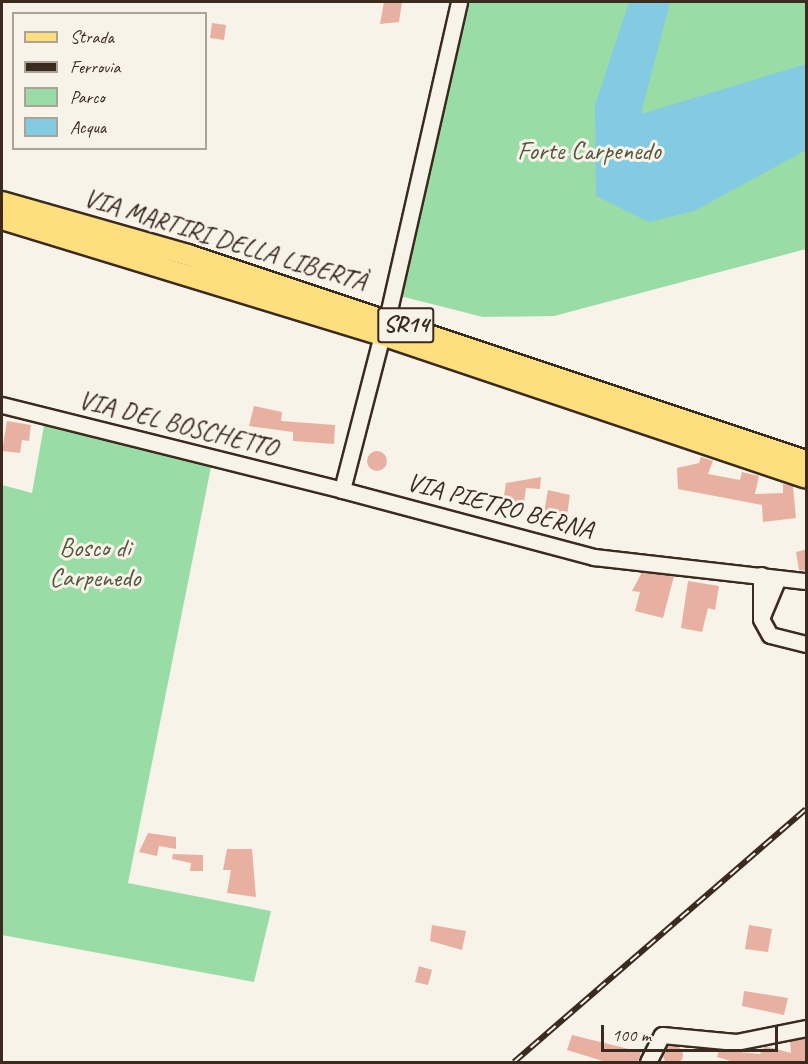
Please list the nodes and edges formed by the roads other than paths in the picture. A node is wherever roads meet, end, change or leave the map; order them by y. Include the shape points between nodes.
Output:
1 (459, 2) edge
2 (2, 202) edge
3 (2, 219) edge
4 (385, 327) junction
5 (2, 405) edge
6 (807, 461) edge
7 (807, 478) edge
8 (342, 490) junction
9 (760, 575) junction
10 (778, 578) junction
11 (807, 581) edge
12 (761, 619) junction
13 (807, 644) edge
14 (807, 1028) edge
15 (648, 1062) edge

1 - 4 street
2 - 4 main road, VIA MARTIRI DELLA LIBERTÀ / SR14
3 - 4 main road, VIA MARTIRI DELLA LIBERTÀ / SR14
4 - 6 main road, VIA MARTIRI DELLA LIBERTÀ / SR14
4 - 7 main road, VIA MARTIRI DELLA LIBERTÀ / SR14
4 - 8 street
5 - 8 street, VIA DEL BOSCHETTO
8 - 9 street, VIA PIETRO BERNA via 594,556
9 - 10 street, VIA PIETRO BERNA
9 - 12 street
10 - 11 street, VIA PIETRO BERNA
10 - 12 street
12 - 13 street via 770,635
14 - 15 street via 736,1042 662,1035

